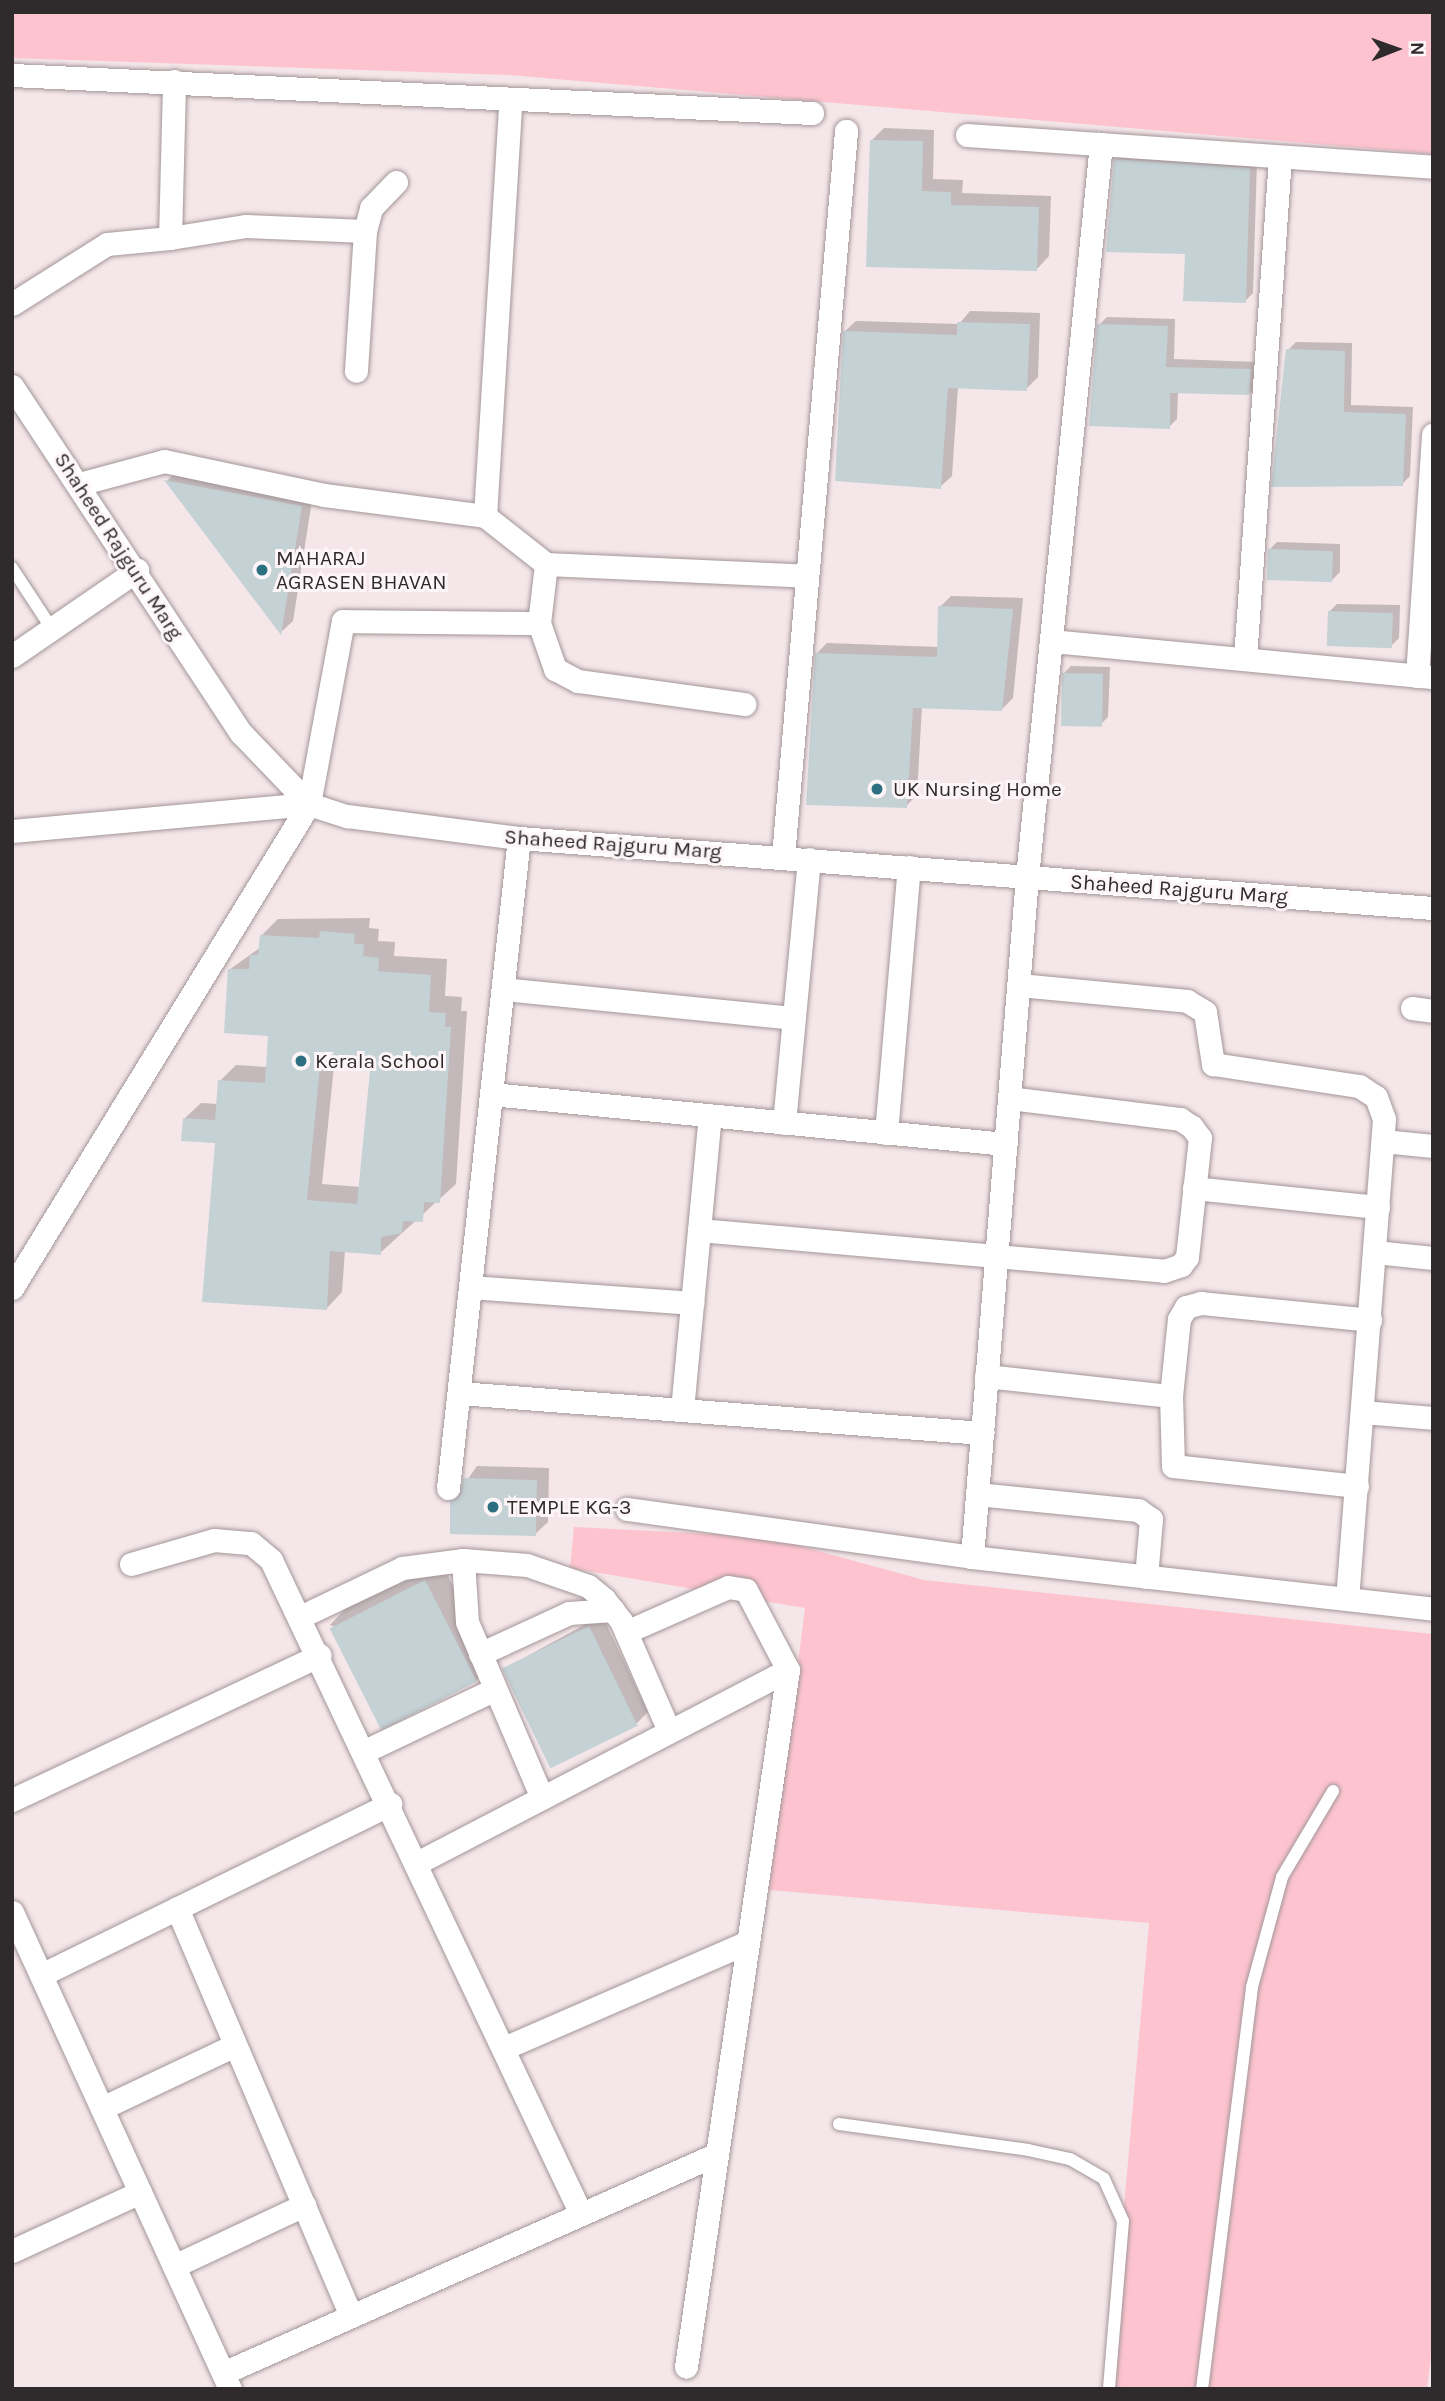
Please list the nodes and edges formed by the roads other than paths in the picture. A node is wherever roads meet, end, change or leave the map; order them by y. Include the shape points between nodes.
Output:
1 (12, 75) edge
2 (174, 81) junction
3 (510, 102) junction
4 (812, 113) dead end
5 (846, 131) dead end
6 (967, 135) dead end
7 (1101, 145) junction
8 (1280, 157) junction
9 (1433, 167) edge
10 (396, 182) dead end
11 (365, 231) junction
12 (170, 238) junction
13 (12, 304) edge
14 (356, 371) dead end
15 (12, 386) edge
16 (1433, 435) edge
17 (79, 484) junction
18 (485, 516) junction
19 (546, 564) junction
20 (12, 568) edge
21 (137, 570) junction
22 (807, 576) junction
23 (539, 623) junction
24 (52, 629) junction
25 (1051, 640) junction
26 (12, 656) edge
27 (1245, 659) junction
28 (1425, 676) edge
29 (744, 704) dead end
30 (309, 804) junction
31 (12, 831) edge
32 (519, 838) junction
33 (783, 856) junction
34 (809, 859) junction
35 (909, 867) junction
36 (1027, 877) junction
37 (1433, 908) edge
38 (1019, 985) junction
39 (503, 989) junction
40 (794, 1018) junction
41 (491, 1094) junction
42 (1009, 1098) junction
43 (710, 1116) junction
44 (784, 1123) junction
45 (886, 1133) junction
46 (1383, 1141) junction
47 (1006, 1144) junction
48 (1433, 1146) edge
49 (1194, 1188) junction
50 (1378, 1207) junction
51 (699, 1230) junction
52 (1375, 1252) junction
53 (997, 1254) junction
54 (1433, 1258) edge
55 (471, 1287) junction
56 (12, 1289) edge
57 (692, 1303) junction
58 (1370, 1320) junction
59 (986, 1376) junction
60 (459, 1393) junction
61 (1171, 1396) junction
62 (682, 1410) junction
63 (1362, 1412) junction
64 (1433, 1418) edge
65 (982, 1433) junction
66 (1357, 1486) junction
67 (448, 1488) dead end
68 (977, 1494) junction
69 (627, 1509) dead end
70 (972, 1557) junction
71 (463, 1560) junction
72 (131, 1564) dead end
73 (1146, 1577) junction
74 (1347, 1599) junction
75 (1433, 1609) edge
76 (613, 1610) junction
77 (302, 1616) junction
78 (626, 1632) junction
79 (480, 1654) junction
80 (320, 1656) junction
81 (788, 1670) junction
82 (495, 1689) junction
83 (669, 1731) junction
84 (365, 1751) junction
85 (1333, 1791) dead end
86 (542, 1798) junction
87 (12, 1800) edge
88 (390, 1804) junction
89 (417, 1863) junction
90 (177, 1908) junction
91 (12, 1912) edge
92 (748, 1942) junction
93 (19, 1944) edge
94 (41, 1975) junction
95 (235, 2045) junction
96 (503, 2048) junction
97 (102, 2108) junction
98 (839, 2124) dead end
99 (717, 2154) junction
100 (140, 2192) junction
101 (304, 2204) junction
102 (580, 2212) junction
103 (12, 2251) edge
104 (174, 2266) junction
105 (351, 2315) junction
106 (686, 2367) dead end
107 (227, 2381) edge
108 (1109, 2389) edge
109 (1202, 2389) edge

1 - 2 street
2 - 3 street
2 - 12 street
3 - 4 street
3 - 18 street
5 - 22 street
6 - 7 street
7 - 8 street
7 - 25 street
8 - 9 street
8 - 27 street
10 - 11 street via 371,208
11 - 12 street via 246,226
11 - 14 street
12 - 13 street via 107,244
15 - 17 street, Shaheed Rajguru Marg
16 - 28 street
17 - 18 street via 164,461 324,495
17 - 21 street, Shaheed Rajguru Marg
18 - 19 street
19 - 22 street
19 - 23 street
20 - 24 lane
21 - 24 street
21 - 30 street, Shaheed Rajguru Marg via 241,733
22 - 33 street
23 - 29 street via 555,669 578,681
23 - 30 street via 343,621
24 - 26 street
25 - 27 street
25 - 36 street
27 - 28 street
30 - 31 street
30 - 32 street, Shaheed Rajguru Marg via 347,816
30 - 56 street
32 - 33 street, Shaheed Rajguru Marg
32 - 39 street
33 - 34 street, Shaheed Rajguru Marg
34 - 35 street, Shaheed Rajguru Marg
34 - 40 street
35 - 36 street, Shaheed Rajguru Marg
35 - 45 street
36 - 37 street, Shaheed Rajguru Marg
36 - 38 street
38 - 42 street
38 - 46 street via 1187,1001 1205,1012 1213,1064 1359,1086 1376,1097 1384,1119
39 - 40 street
39 - 41 street
40 - 44 street
41 - 43 street
41 - 55 street
42 - 47 street
42 - 49 street via 1180,1119 1199,1138
43 - 44 street
43 - 51 street
44 - 45 street
45 - 47 street
46 - 48 street
46 - 50 street
47 - 53 street
49 - 50 street
49 - 53 street via 1181,1265 1164,1270
50 - 52 street
51 - 53 street
51 - 57 street
52 - 54 street
52 - 58 street
53 - 59 street
55 - 57 street
55 - 60 street
57 - 62 street
58 - 61 street via 1201,1303 1186,1307 1179,1319
58 - 63 street
59 - 61 street
59 - 65 street
60 - 62 street
60 - 67 street
61 - 66 street via 1173,1466
62 - 65 street
63 - 64 street
63 - 66 street
65 - 68 street
66 - 74 street
68 - 70 street
68 - 73 street via 1138,1510 1151,1519
69 - 70 street
70 - 73 street
71 - 76 street via 556,1575 588,1586
71 - 77 street via 402,1568
71 - 79 street via 467,1622
72 - 77 street via 192,1543 251,1544 271,1560
73 - 74 street
74 - 75 street
76 - 78 street
76 - 79 street via 569,1613
77 - 80 street
78 - 81 street via 727,1587 746,1590
78 - 83 street
79 - 82 street
80 - 84 street
80 - 87 street
81 - 83 street
81 - 92 street
82 - 84 street
82 - 86 street
83 - 86 street
84 - 88 street
85 - 109 lane via 1282,1877 1252,1987
86 - 89 street
88 - 89 street
88 - 90 street
89 - 96 street
90 - 94 street
90 - 95 street
91 - 93 street
92 - 96 street
92 - 99 street
93 - 94 street
94 - 97 street
95 - 97 street
95 - 101 street
96 - 102 street
97 - 100 street
98 - 108 lane via 1028,2150 1070,2159 1104,2179 1123,2221
99 - 102 street
99 - 106 street
100 - 103 street
100 - 104 street
101 - 104 street
101 - 105 street
102 - 105 street
104 - 107 street
105 - 107 street

